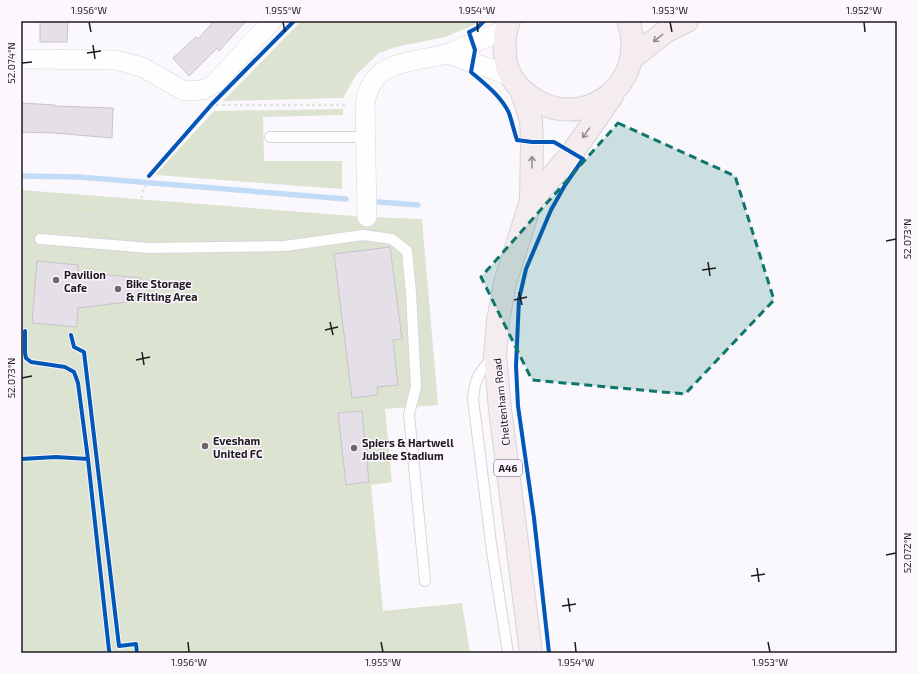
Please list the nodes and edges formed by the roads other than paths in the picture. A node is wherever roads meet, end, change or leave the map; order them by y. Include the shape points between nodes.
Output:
1 (272, 21) edge
2 (628, 21) edge
3 (687, 21) edge
4 (507, 26) edge
5 (447, 54) junction
6 (632, 58) junction
7 (21, 59) edge
8 (516, 83) junction
9 (616, 90) junction
10 (270, 137) dead end
11 (365, 137) junction
12 (531, 201) junction
13 (365, 226) junction
14 (40, 239) dead end
15 (496, 355) junction
16 (425, 581) dead end
17 (508, 653) edge
18 (531, 653) edge

1 - 7 street via 215,83 203,90 184,91 142,67 116,60
2 - 6 highway via 633,44
3 -> 6 highway via 665,32
4 - 5 street
4 - 8 highway, Cheltenham Road via 504,49 507,68
5 - 8 street via 492,69
5 - 11 street via 394,65 372,83 366,96
6 - 9 highway, Cheltenham Road via 626,75
8 - 9 highway via 538,103 558,110 579,110 599,103
12 -> 8 highway, Cheltenham Road / A46 via 531,120
9 -> 12 highway, Cheltenham Road / A46 via 572,153
10 - 11 lane
11 - 13 street
12 - 15 highway, Cheltenham Road / A46 via 505,283 498,321
13 - 14 lane via 285,246 157,248
13 - 16 lane via 392,239 407,251 412,293 416,387 409,414
15 - 17 lane via 479,372 473,399
15 - 18 highway, Cheltenham Road / A46 via 500,409

